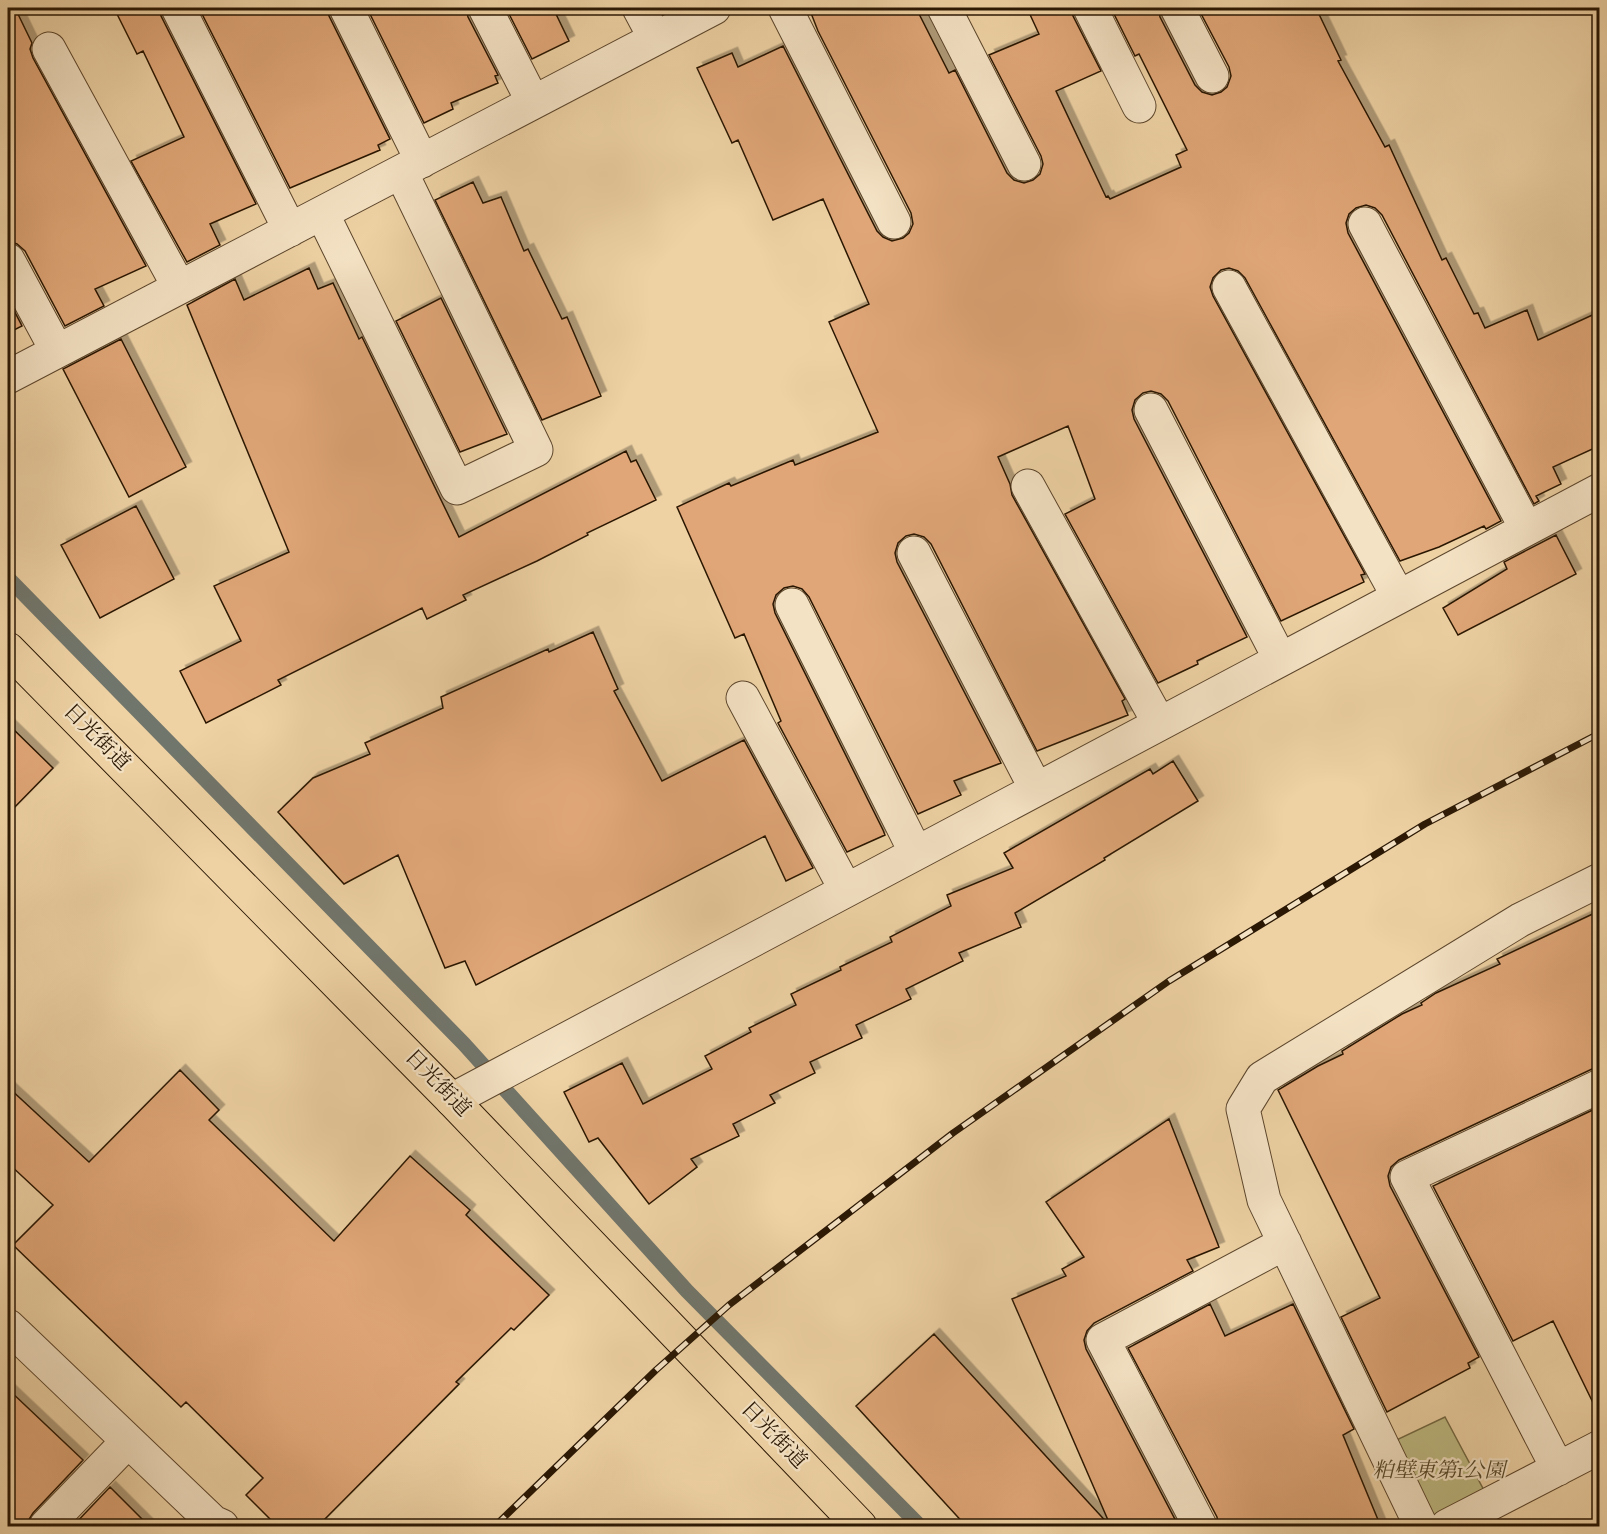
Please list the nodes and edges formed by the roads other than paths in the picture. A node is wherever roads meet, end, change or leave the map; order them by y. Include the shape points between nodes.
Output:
1 (178, 8) edge
2 (346, 8) edge
3 (485, 8) edge
4 (639, 8) edge
5 (714, 8) edge
6 (785, 8) edge
7 (944, 8) edge
8 (1090, 8) edge
9 (1178, 8) edge
10 (656, 38) junction
11 (49, 49) dead end
12 (1212, 76) dead end
13 (533, 102) junction
14 (1139, 106) dead end
15 (1024, 164) dead end
16 (412, 166) junction
17 (322, 213) junction
18 (894, 222) dead end
19 (1365, 224) dead end
20 (290, 230) junction
21 (8, 260) edge
22 (179, 287) junction
23 (1228, 287) dead end
24 (57, 351) junction
25 (8, 377) edge
26 (1151, 410) dead end
27 (1028, 486) dead end
28 (1599, 490) edge
29 (1526, 528) junction
30 (914, 553) dead end
31 (1398, 596) junction
32 (792, 605) dead end
33 (8, 648) edge
34 (1280, 659) junction
35 (743, 698) dead end
36 (1159, 723) junction
37 (1035, 789) junction
38 (916, 853) junction
39 (1599, 880) edge
40 (846, 890) junction
41 (1599, 1086) edge
42 (452, 1100) junction
43 (1285, 1243) junction
44 (8, 1326) edge
45 (128, 1441) junction
46 (1599, 1447) edge
47 (1558, 1469) junction
48 (215, 1525) edge
49 (46, 1527) edge
50 (860, 1527) edge
51 (1200, 1527) edge
52 (1421, 1527) edge
53 (1447, 1527) edge

1 - 20 street
2 - 16 street
3 - 13 street
4 - 10 street
5 - 10 street
6 - 18 street
7 - 15 street
8 - 14 street
9 - 12 street
10 - 13 street
11 - 22 street
13 - 16 street
16 - 17 street
16 - 17 street via 536,450 457,489
17 - 20 street
19 - 29 street
20 - 22 street
21 - 24 street
22 - 24 street
23 - 31 street
24 - 25 street
26 - 34 street
27 - 36 street
28 - 29 street
29 - 31 street
30 - 37 street
31 - 34 street
32 - 38 street
33 - 42 highway, 日光街道
34 - 36 street
35 - 40 street
36 - 37 street
37 - 38 street
38 - 40 street
39 - 43 street via 1520,920 1263,1078 1243,1109 1264,1200
40 - 42 street
41 - 47 street via 1407,1177
42 - 50 highway, 日光街道
43 - 51 street via 1103,1340
43 - 52 street
44 - 45 street
45 - 48 street
45 - 49 street
46 - 47 street
47 - 53 street

